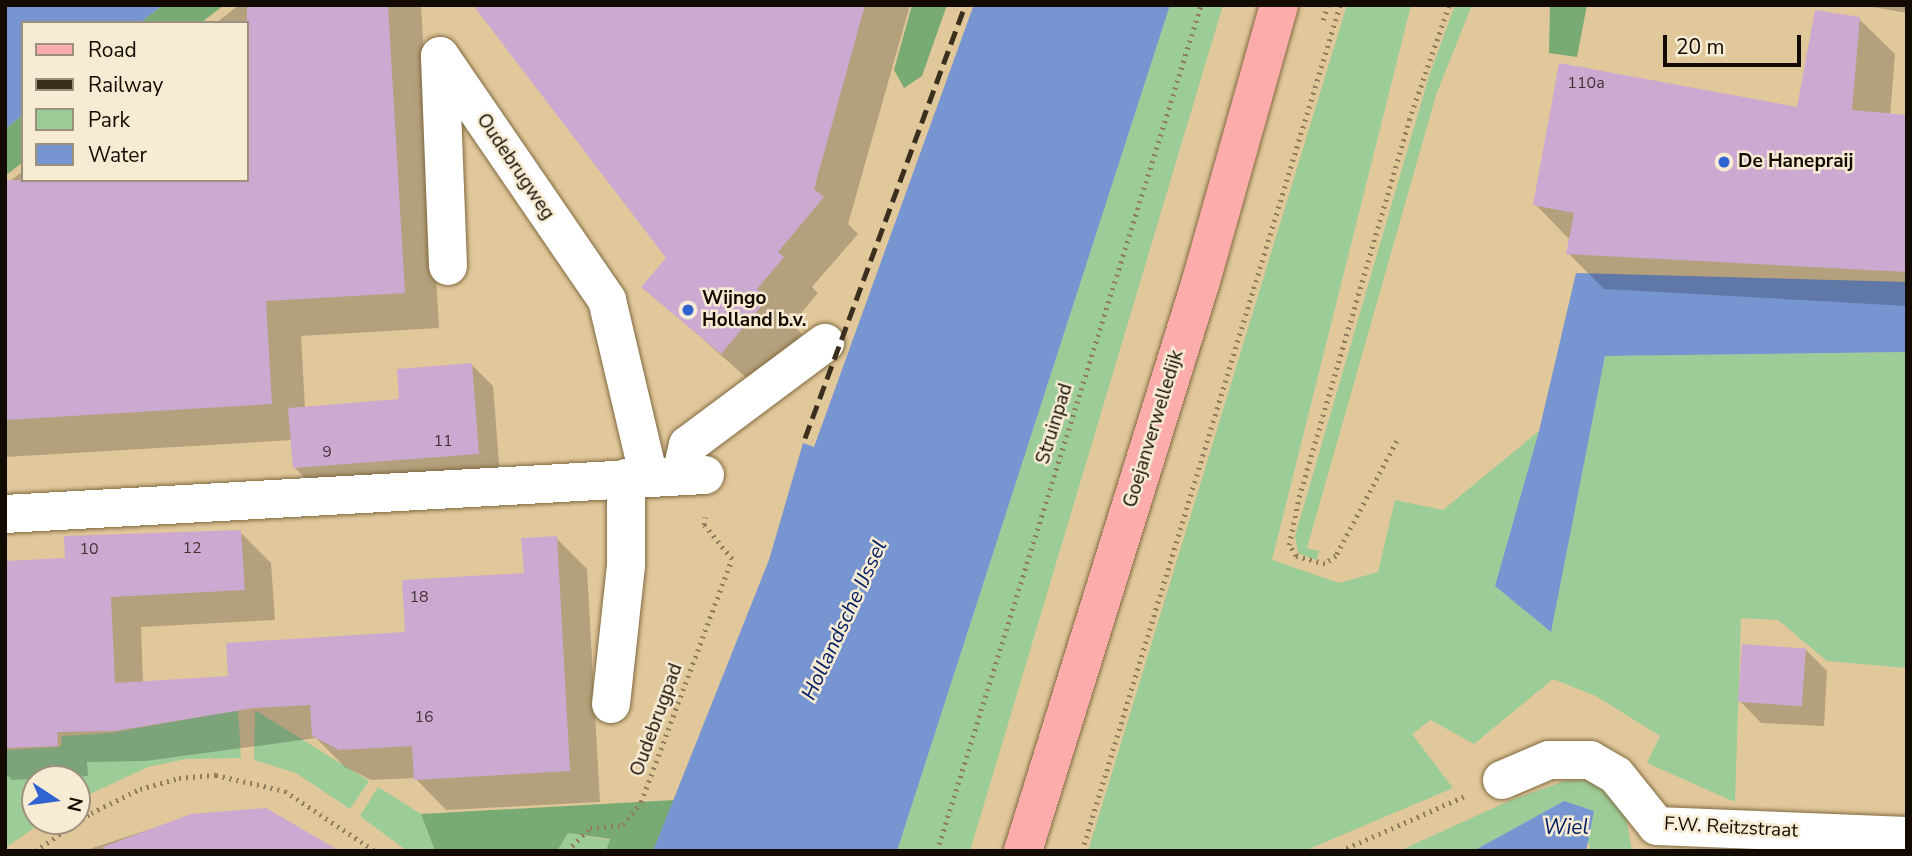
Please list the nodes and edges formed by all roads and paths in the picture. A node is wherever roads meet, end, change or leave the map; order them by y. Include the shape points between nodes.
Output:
1 (1201, 5) edge
2 (1279, 5) edge
3 (1340, 5) edge
4 (1449, 5) edge
5 (448, 266) dead end
6 (825, 343) dead end
7 (1397, 441) dead end
8 (665, 476) junction
9 (5, 514) edge
10 (732, 559) dead end
11 (611, 704) dead end
12 (1502, 780) joint
13 (1907, 836) edge
14 (1656, 839) edge
15 (35, 851) edge
16 (375, 851) edge
17 (567, 851) edge
18 (937, 851) edge
19 (1023, 851) edge
20 (1082, 851) edge
21 (1340, 851) edge

1 - 18 path, Struinpad
2 - 19 main road, Goejanverwelledijk via 1196,294
3 - 20 path
4 - 7 path via 1409,120 1299,497 1289,545 1296,556 1325,564 1336,556
5 - 8 street, Oudebrugweg via 440,56 607,300
6 - 8 street via 688,445
8 - 9 street
8 - 11 street via 626,565
10 - 17 path, Oudebrugpad via 633,816 623,825 590,828
12 - 14 street, F.W. Reitzstraat via 1549,760 1590,761 1616,775
12 - 21 path
13 - 14 street, F.W. Reitzstraat
15 - 16 path via 91,813 140,789 179,778 216,775 285,791

